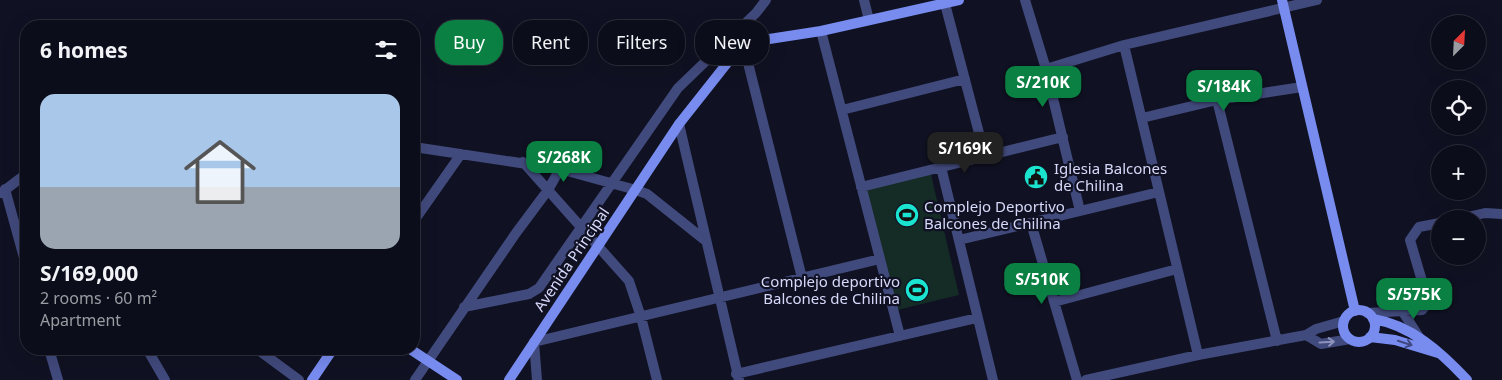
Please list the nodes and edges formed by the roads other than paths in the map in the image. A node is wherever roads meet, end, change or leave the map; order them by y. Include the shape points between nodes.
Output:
1 (766, 0) edge
2 (864, 0) edge
3 (959, 0) edge
4 (1025, 0) edge
5 (1317, 0) edge
6 (945, 2) edge
7 (1283, 4) edge
8 (869, 20) junction
9 (821, 31) junction
10 (769, 39) edge
11 (1124, 45) junction
12 (726, 65) edge
13 (749, 65) edge
14 (1046, 69) junction
15 (965, 79) junction
16 (1302, 87) junction
17 (1217, 100) junction
18 (842, 110) junction
19 (1142, 118) junction
20 (679, 124) junction
21 (1063, 137) junction
22 (420, 148) edge
23 (461, 154) junction
24 (985, 156) junction
25 (523, 162) junction
26 (941, 167) junction
27 (560, 169) junction
28 (20, 178) edge
29 (613, 183) junction
30 (862, 187) junction
31 (548, 190) junction
32 (636, 190) junction
33 (3, 191) edge
34 (1159, 192) junction
35 (1080, 211) junction
36 (420, 213) edge
37 (1486, 213) edge
38 (1502, 214) edge
39 (1031, 223) junction
40 (1431, 225) edge
41 (582, 229) junction
42 (959, 240) junction
43 (706, 241) junction
44 (597, 245) junction
45 (20, 246) edge
46 (880, 259) junction
47 (1177, 269) junction
48 (802, 278) junction
49 (719, 298) junction
50 (1054, 302) junction
51 (464, 307) junction
52 (1401, 309) junction
53 (1355, 311) junction
54 (641, 316) junction
55 (1370, 316) junction
56 (977, 318) junction
57 (1344, 321) junction
58 (900, 336) junction
59 (1306, 336) junction
60 (1419, 337) junction
61 (1370, 338) junction
62 (1350, 339) junction
63 (1277, 341) junction
64 (534, 342) junction
65 (1438, 354) junction
66 (51, 355) edge
67 (150, 355) edge
68 (265, 355) edge
69 (329, 355) edge
70 (418, 355) edge
71 (1198, 355) junction
72 (427, 361) junction
73 (738, 377) edge
74 (58, 380) edge
75 (166, 380) edge
76 (299, 380) edge
77 (312, 380) edge
78 (414, 380) edge
79 (457, 380) edge
80 (509, 380) edge
81 (537, 380) edge
82 (657, 380) edge
83 (993, 380) edge
84 (1077, 380) edge
85 (1086, 380) edge
86 (1467, 380) edge

1 - 29 street via 678,88
2 - 8 street
3 - 6 street
4 - 14 street
5 - 7 street
6 - 8 street
6 - 15 street
7 - 11 street
7 - 16 street
8 - 9 street
9 - 10 street
9 - 18 street
11 - 14 street
11 - 19 street
12 - 20 street, Avenida Principal
13 - 48 street
14 - 21 street
15 - 18 street
15 - 24 street
16 - 17 street
16 - 53 street
17 - 19 street
17 - 63 street
18 - 30 street
19 - 34 street
20 - 32 street, Avenida Principal
20 - 43 street
21 - 24 street
21 - 35 street
22 - 23 street
23 - 25 street
23 - 36 street
24 - 26 street
25 - 27 street
25 - 31 street
26 - 30 street
26 - 42 street
27 - 29 street
27 - 31 street
28 - 33 street
29 - 32 street
29 - 41 street
30 - 46 street
31 - 41 street
31 - 51 street
32 - 43 street via 647,194
32 - 44 street, Avenida Principal
33 - 45 street
34 - 35 street
34 - 47 street
35 - 39 street
37 - 38 street
39 - 42 street
39 - 50 street
40 - 52 street via 1419,227 1410,240 1427,304 1422,310
41 - 44 street
41 - 51 street via 539,288 529,294
42 - 56 street
43 - 49 street
44 - 54 street via 629,281
44 - 64 street, Avenida Principal
46 - 48 street
46 - 58 street
47 - 50 street
47 - 71 street
48 - 49 street
49 - 54 street
49 - 73 street
50 - 84 street
51 - 72 street
52 - 55 street
52 - 60 street
53 - 55 street
53 - 57 street
54 - 64 street
54 - 82 street
55 - 60 street via 1398,325
55 - 61 street via 1374,332
56 - 58 street
56 - 83 street
57 - 59 street via 1316,329
57 - 62 street via 1344,331
58 - 73 street
59 -> 62 street via 1321,344
59 - 63 street
60 - 65 street
61 - 62 street via 1361,342
61 -> 65 street via 1395,340
63 - 71 street
64 - 80 street, Avenida Principal
64 - 81 street
65 - 86 street
66 - 74 street
67 - 75 street
68 - 76 street
69 - 77 street
70 - 72 street
71 - 85 street
72 - 78 street
72 - 79 street

